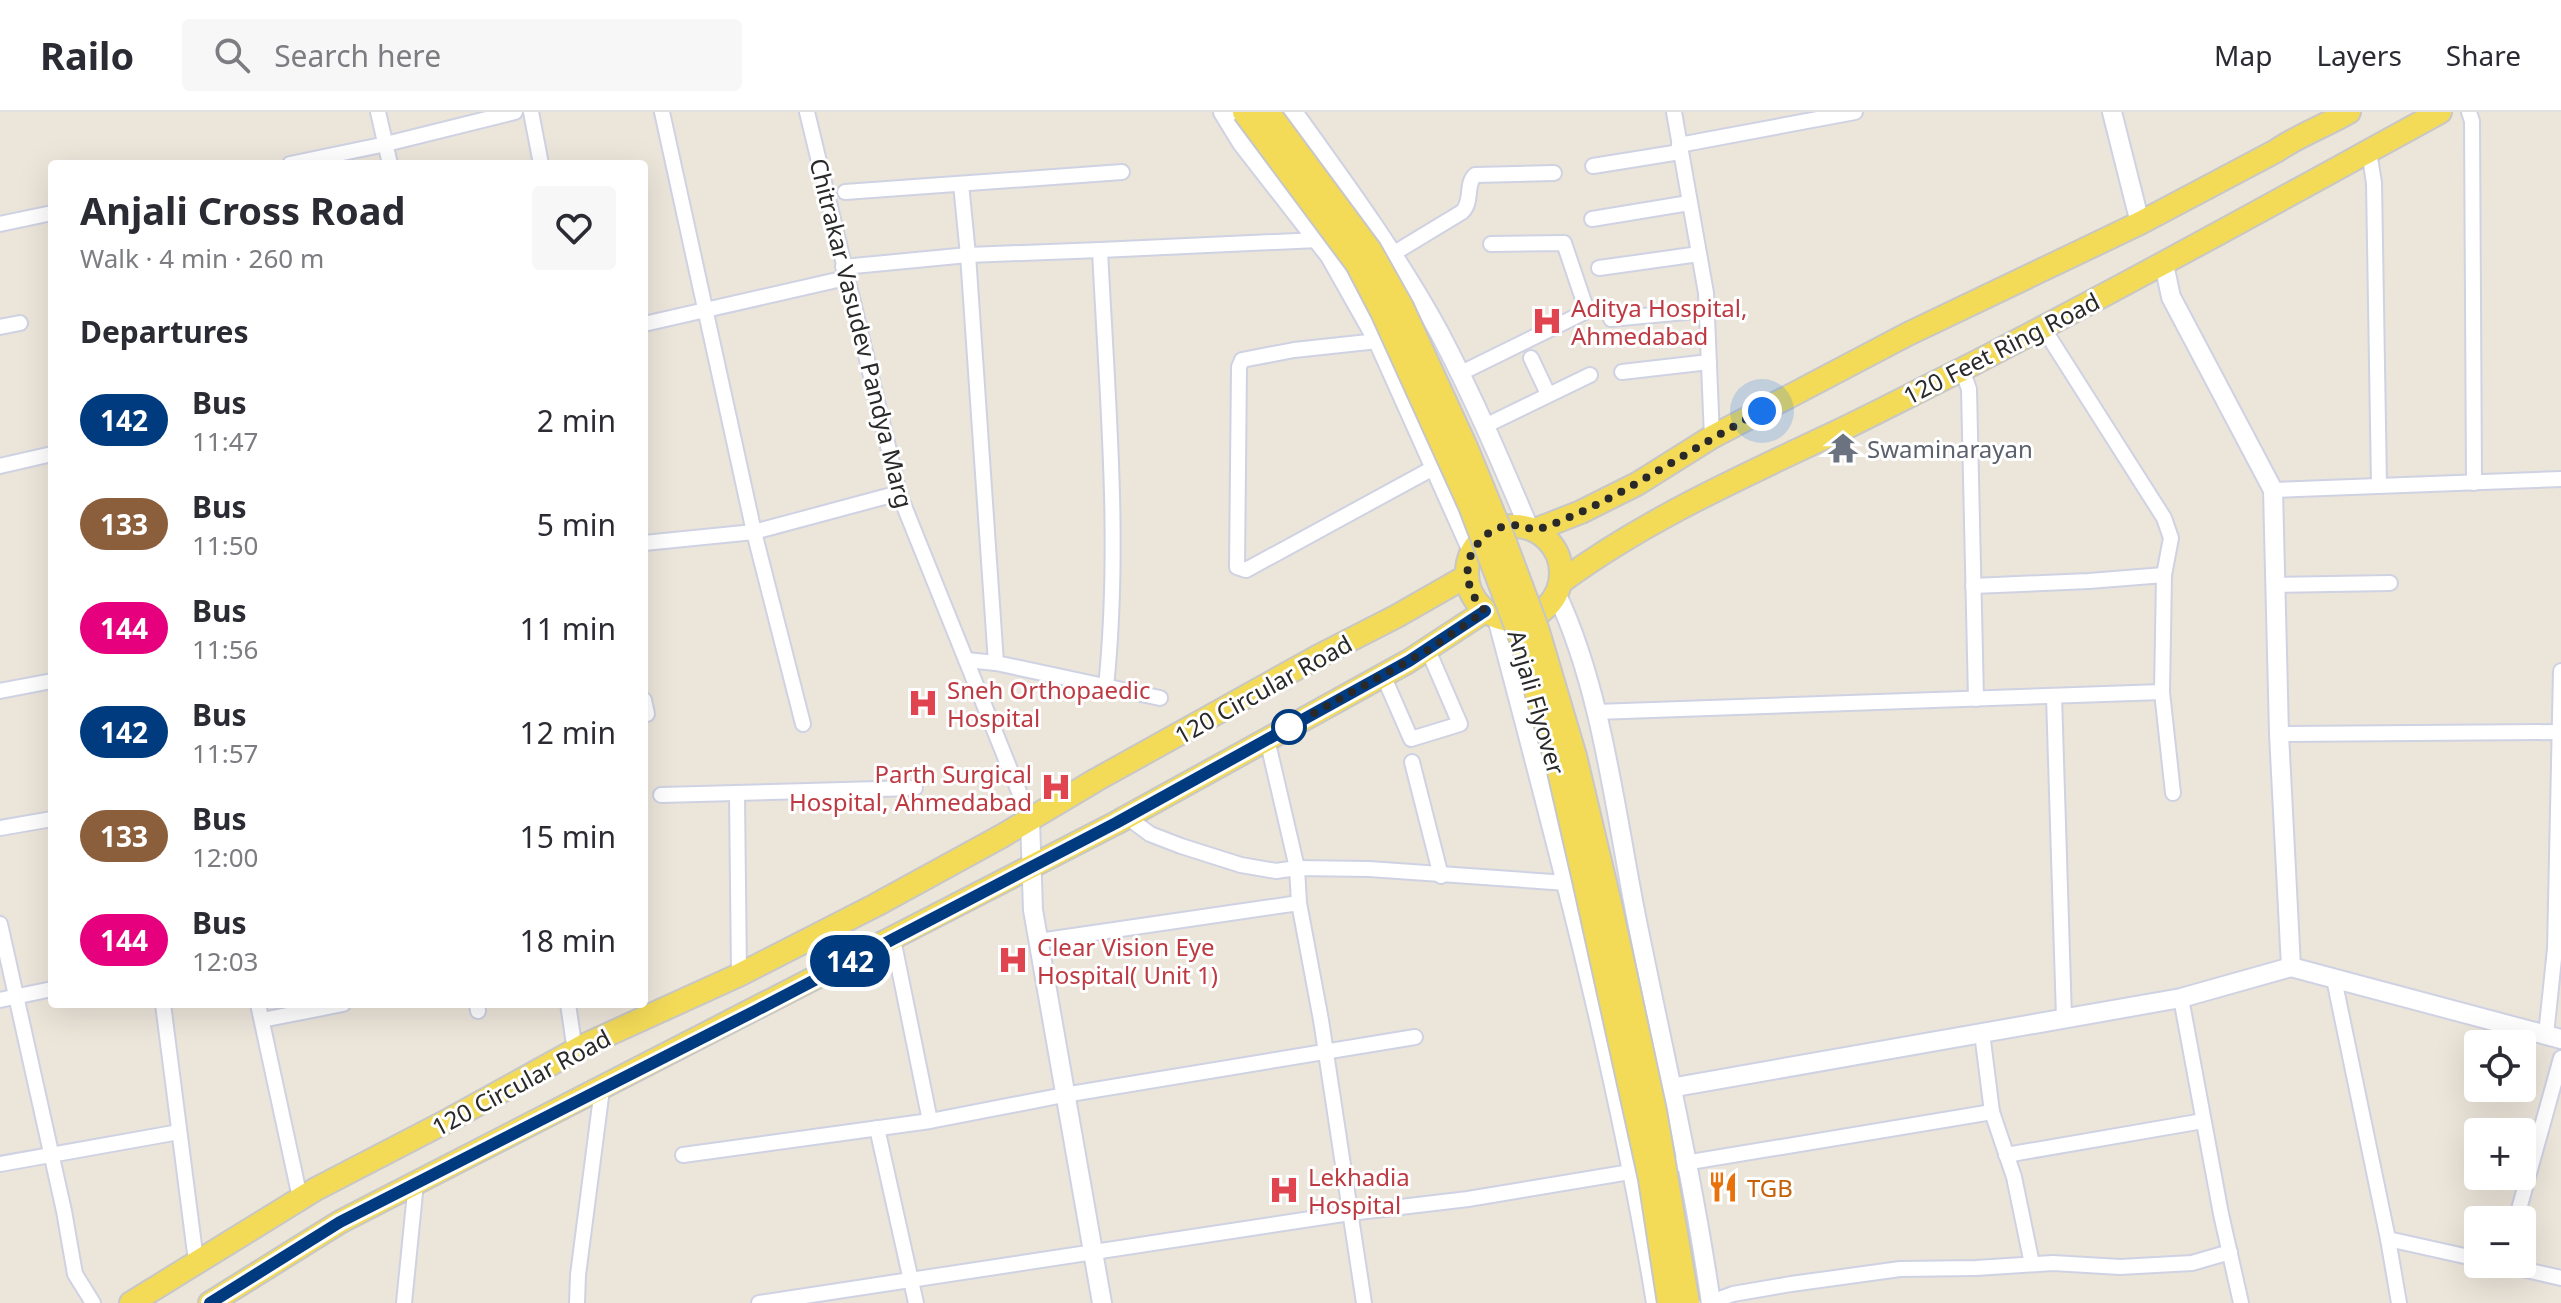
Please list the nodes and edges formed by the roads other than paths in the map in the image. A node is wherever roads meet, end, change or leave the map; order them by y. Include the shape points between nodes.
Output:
1 (378, 112) edge
2 (515, 112) edge
3 (531, 112) edge
4 (662, 112) edge
5 (807, 112) edge
6 (1223, 112) edge
7 (1244, 112) edge
8 (1268, 112) edge
9 (1293, 112) edge
10 (1674, 112) edge
11 (1855, 112) edge
12 (2112, 112) edge
13 (2349, 112) edge
14 (2440, 112) edge
15 (2469, 112) edge
16 (386, 144) junction
17 (1680, 149) junction
18 (2369, 151) junction
19 (309, 160) edge
20 (389, 160) edge
21 (540, 160) edge
22 (1593, 166) dead end
23 (1122, 172) dead end
24 (1554, 173) dead end
25 (961, 184) junction
26 (845, 192) dead end
27 (1689, 203) junction
28 (48, 214) edge
29 (1592, 219) dead end
30 (2140, 223) junction
31 (0, 224) edge
32 (1318, 240) junction
33 (1491, 244) dead end
34 (1100, 250) junction
35 (1699, 254) junction
36 (968, 255) junction
37 (1391, 255) junction
38 (2164, 264) junction
39 (1599, 268) dead end
40 (844, 272) junction
41 (705, 310) junction
42 (1707, 310) junction
43 (1611, 319) dead end
44 (20, 323) dead end
45 (648, 323) edge
46 (2042, 326) junction
47 (0, 327) edge
48 (1378, 341) junction
49 (1531, 358) dead end
50 (1709, 362) junction
51 (1962, 370) junction
52 (1622, 372) dead end
53 (1459, 374) junction
54 (1590, 375) dead end
55 (1548, 394) junction
56 (1485, 426) junction
57 (1712, 437) junction
58 (48, 455) edge
59 (0, 466) edge
60 (1435, 467) junction
61 (2561, 479) edge
62 (2474, 483) junction
63 (2379, 485) junction
64 (2273, 490) junction
65 (899, 493) junction
66 (1532, 529) junction
67 (754, 532) junction
68 (648, 543) edge
69 (1472, 551) junction
70 (2164, 575) junction
71 (1467, 576) junction
72 (2390, 583) dead end
73 (2275, 585) junction
74 (1973, 586) junction
75 (1559, 588) junction
76 (1491, 614) junction
77 (1428, 650) junction
78 (966, 660) junction
79 (996, 663) junction
80 (2561, 671) edge
81 (1383, 675) junction
82 (48, 682) edge
83 (1106, 687) junction
84 (0, 691) edge
85 (2162, 692) junction
86 (2054, 696) junction
87 (1160, 698) dead end
88 (1976, 699) junction
89 (1596, 712) junction
90 (803, 724) dead end
91 (2558, 732) junction
92 (2279, 734) junction
93 (1267, 739) junction
94 (1412, 762) dead end
95 (915, 788) dead end
96 (2173, 793) dead end
97 (661, 795) dead end
98 (737, 795) junction
99 (1127, 817) junction
100 (1030, 819) junction
101 (48, 820) edge
102 (0, 828) edge
103 (1034, 866) junction
104 (1297, 868) junction
105 (1441, 876) junction
106 (1567, 883) junction
107 (1299, 903) junction
108 (0, 924) edge
109 (893, 939) junction
110 (1039, 941) junction
111 (2291, 967) junction
112 (739, 975) junction
113 (2334, 979) junction
114 (48, 990) edge
115 (17, 997) junction
116 (2181, 998) junction
117 (0, 1000) edge
118 (164, 1008) edge
119 (259, 1008) edge
120 (323, 1008) edge
121 (569, 1008) edge
122 (2064, 1018) junction
123 (262, 1020) junction
124 (1982, 1033) junction
125 (1415, 1037) dead end
126 (2554, 1037) edge
127 (575, 1051) junction
128 (1326, 1053) junction
129 (2561, 1058) edge
130 (1670, 1088) junction
131 (602, 1089) junction
132 (1064, 1095) junction
133 (1992, 1112) junction
134 (930, 1121) junction
135 (2203, 1121) junction
136 (877, 1128) junction
137 (179, 1132) junction
138 (51, 1154) junction
139 (683, 1155) dead end
140 (2006, 1155) junction
141 (1686, 1163) junction
142 (0, 1164) edge
143 (1634, 1172) junction
144 (416, 1183) junction
145 (300, 1198) junction
146 (2520, 1206) edge
147 (1350, 1213) junction
148 (2388, 1239) junction
149 (2230, 1252) junction
150 (1093, 1254) junction
151 (2464, 1256) edge
152 (196, 1261) junction
153 (2032, 1264) junction
154 (2536, 1272) edge
155 (2561, 1278) edge
156 (912, 1281) junction
157 (809, 1300) edge
158 (1711, 1302) edge
159 (93, 1303) edge
160 (131, 1303) edge
161 (210, 1303) edge
162 (404, 1303) edge
163 (577, 1303) edge
164 (759, 1303) edge
165 (916, 1303) edge
166 (1102, 1303) edge
167 (1364, 1303) edge
168 (1656, 1303) edge
169 (1669, 1303) edge
170 (1688, 1303) edge
171 (2241, 1303) edge
172 (2399, 1303) edge

1 - 16 street
2 - 16 street
3 - 21 street
4 - 41 street
5 - 40 street, Chitrakar Vasudev Pandya Marg
6 - 32 street
7 - 169 main road, Anjali Flyover, bridge via 1370,288 1470,506 1521,639 1584,880 1650,1179
8 - 170 main road, Anjali Flyover, bridge via 1370,250 1402,307 1466,447 1533,616 1575,756 1611,908 1655,1111
9 - 37 street
10 - 17 street
11 - 17 street
12 - 30 street
13 - 30 main road
14 - 18 main road, 120 Feet Ring Road
15 - 62 street
16 - 19 street
16 - 20 street
17 - 22 street
17 - 27 street
18 - 38 main road, 120 Feet Ring Road
18 - 63 street via 2374,183
23 - 25 street
24 - 37 street via 1475,175 1462,212
25 - 26 street
25 - 36 street
27 - 29 street
27 - 35 street
28 - 31 street
30 - 57 main road via 1908,334
32 - 34 street
32 - 48 street
33 - 53 street via 1564,243 1587,311
34 - 36 street
34 - 83 street via 1113,521 1113,621
35 - 39 street
35 - 42 street
36 - 40 street
36 - 79 street
37 - 53 street
38 - 46 main road, 120 Feet Ring Road
38 - 64 street via 2171,297
40 - 41 street
40 - 65 street, Chitrakar Vasudev Pandya Marg
41 - 45 street
41 - 67 street
42 - 43 street
42 - 50 street
44 - 47 street
46 - 51 main road, 120 Feet Ring Road
46 - 70 street via 2164,518 2171,538
48 - 60 street
48 - 60 street via 1242,360 1237,567 1246,570
49 - 55 street
50 - 52 street
50 - 57 street
51 - 74 street via 1969,389
51 - 75 main road, 120 Feet Ring Road via 1655,522 1595,557
53 - 56 street
54 - 55 street
55 - 56 street
56 - 66 street
57 - 66 main road via 1637,484
58 - 59 street
60 - 69 street
61 - 62 street
62 - 63 street
63 - 64 street
64 - 73 street
65 - 67 street
65 - 78 street, Chitrakar Vasudev Pandya Marg
66 - 69 main road via 1501,527
66 - 75 main road via 1557,552
67 - 68 street
67 - 90 street
69 - 71 main road
70 - 74 street
70 - 85 street
71 - 76 main road via 1476,602
71 - 100 main road, 120 Circular Road
72 - 73 street
73 - 92 street
74 - 88 street
75 - 76 main road via 1538,615 1511,621
75 - 89 street
76 - 77 main road, 120 Circular Road
76 - 106 street
77 - 81 main road, 120 Circular Road
77 - 81 street via 1460,724 1411,739
78 - 79 street
78 - 100 street, Chitrakar Vasudev Pandya Marg
79 - 83 street
80 - 91 street
81 - 93 main road, 120 Circular Road
82 - 84 street
83 - 87 street
85 - 86 street
85 - 96 street
86 - 88 street
86 - 122 street
88 - 89 street
89 - 130 street
91 - 92 street
91 - 126 street
92 - 111 street
93 - 99 main road, 120 Circular Road
93 - 104 street
94 - 105 street
95 - 98 street
97 - 98 street
98 - 112 street
99 - 103 main road, 120 Circular Road
99 - 104 street via 1150,834 1241,865 1276,871
100 - 103 street
100 - 112 main road, 120 Circular Road
101 - 102 street
103 - 109 main road, 120 Circular Road
103 - 110 street
104 - 105 street
104 - 107 street
105 - 106 street
106 - 143 street
107 - 110 street
107 - 128 street
108 - 115 street
109 - 131 main road, 120 Circular Road
109 - 134 street
110 - 132 street
111 - 113 street
111 - 116 street
112 - 127 main road, 120 Circular Road
113 - 126 street
113 - 148 street
114 - 115 street
115 - 117 street
115 - 138 street
116 - 122 street
116 - 135 street
118 - 137 street
119 - 123 street
120 - 123 street
121 - 127 street
122 - 124 street
123 - 145 street
124 - 130 street
124 - 133 street
125 - 128 street
127 - 145 main road, 120 Circular Road
128 - 132 street
128 - 147 street
129 - 146 street
130 - 141 street
131 - 144 main road, 120 Circular Road
131 - 163 street
132 - 134 street
132 - 150 street
133 - 140 street
133 - 141 street
134 - 136 street
135 - 140 street
135 - 149 street
136 - 139 street
136 - 156 street
137 - 138 street
137 - 152 street
138 - 142 street
138 - 159 street via 75,1274
140 - 153 street
141 - 143 street
141 - 158 street
143 - 147 street
143 - 168 street
144 - 161 main road, 120 Circular Road via 340,1222
144 - 162 street
145 - 152 main road, 120 Circular Road
147 - 150 street
147 - 167 street
148 - 151 street
148 - 172 street
149 - 153 street via 2192,1263
149 - 171 street
150 - 156 street
150 - 166 street
152 - 160 main road, 120 Circular Road
153 - 158 street via 1900,1269 1762,1289
154 - 155 street
156 - 157 street
156 - 165 street
157 - 164 street

